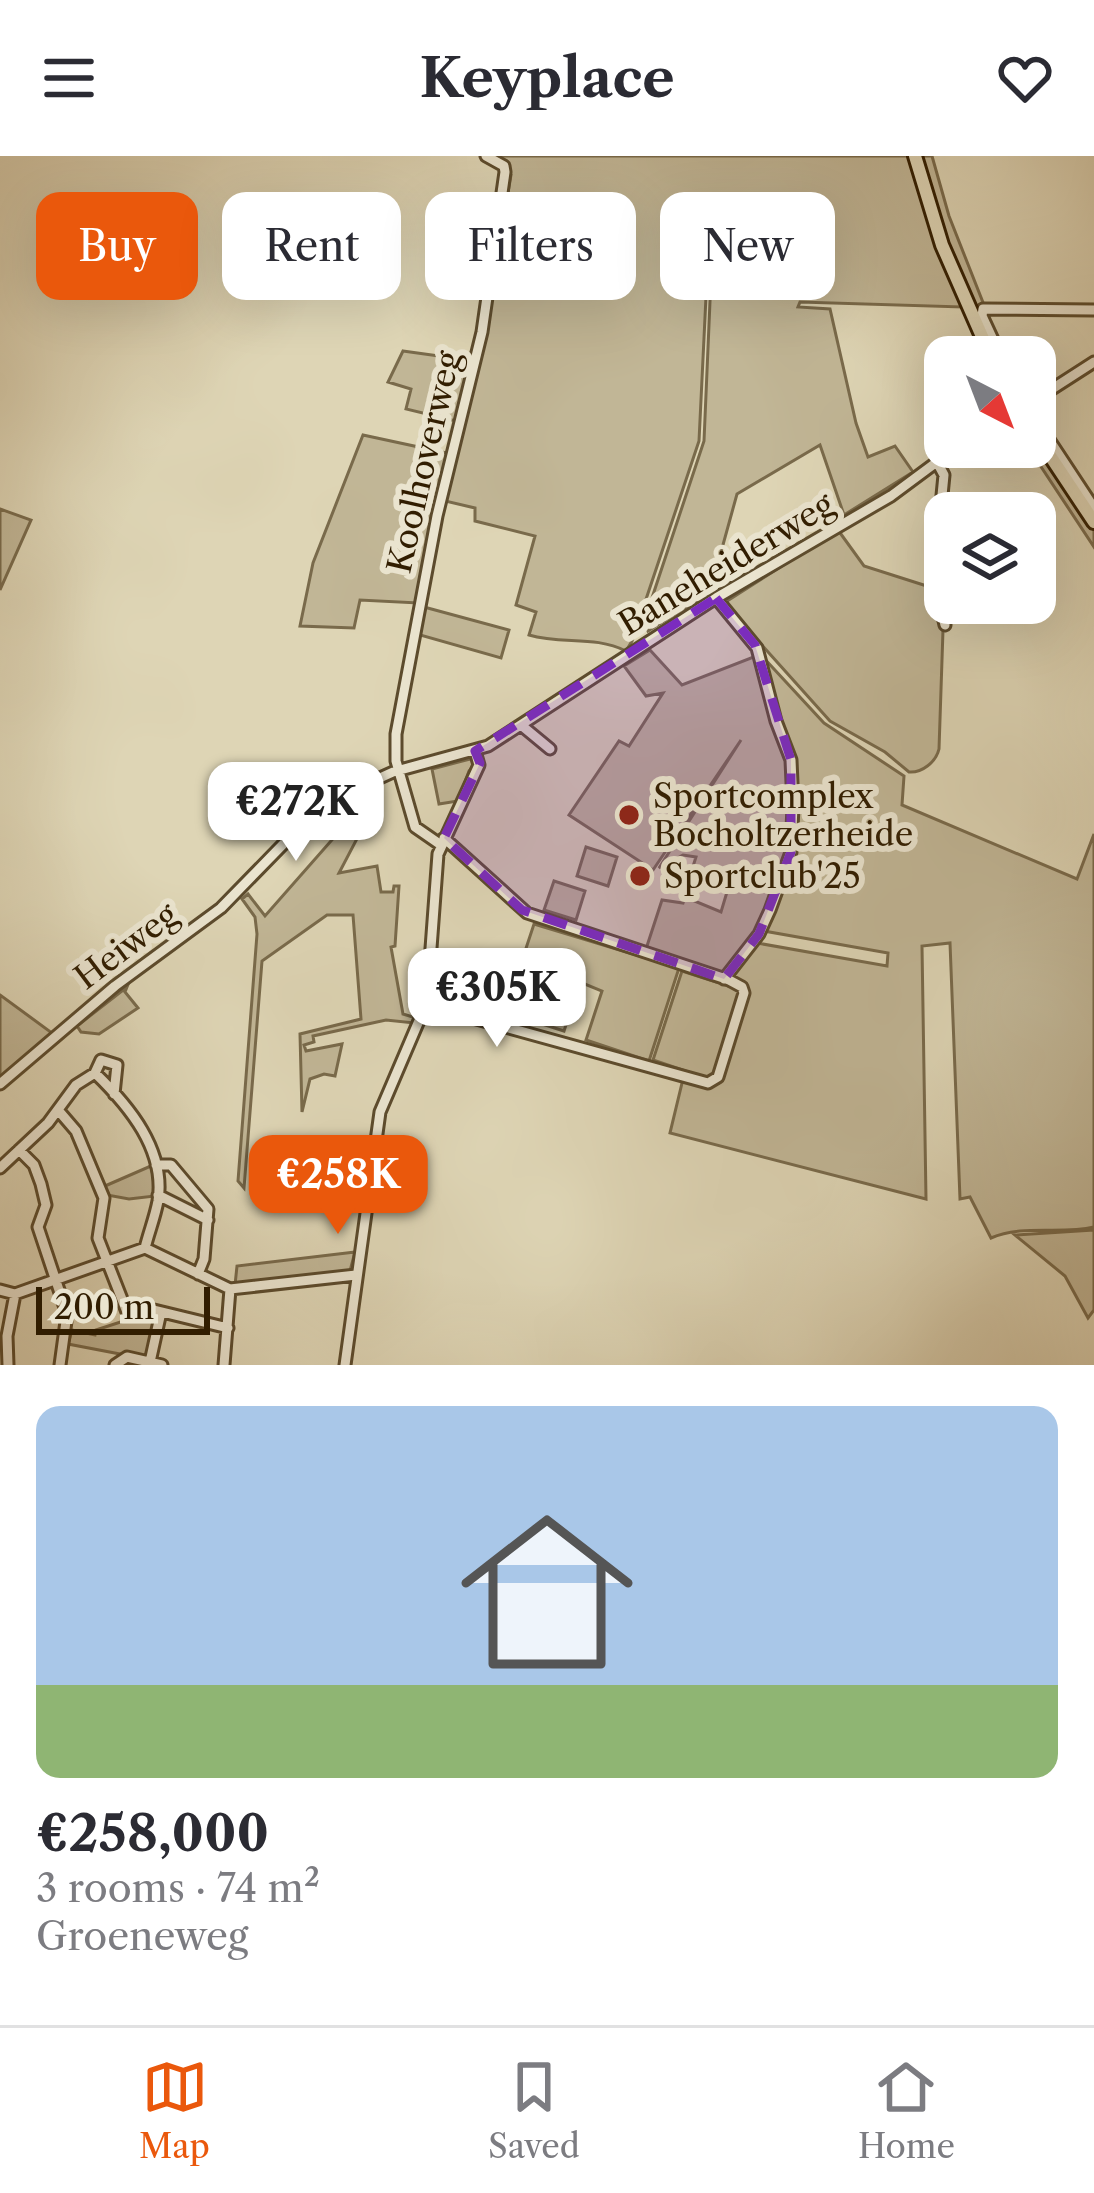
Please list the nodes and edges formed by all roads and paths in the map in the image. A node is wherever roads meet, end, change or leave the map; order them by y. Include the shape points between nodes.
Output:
1 (485, 156) edge
2 (915, 156) edge
3 (1094, 310) edge
4 (982, 336) edge
5 (991, 336) edge
6 (1094, 362) edge
7 (1056, 384) edge
8 (1056, 450) edge
9 (1056, 465) edge
10 (929, 468) edge
11 (940, 468) edge
12 (1094, 508) edge
13 (1094, 522) edge
14 (716, 598) junction
15 (945, 625) dead end
16 (521, 725) junction
17 (550, 749) dead end
18 (475, 751) junction
19 (400, 770) junction
20 (442, 841) junction
21 (724, 979) junction
22 (424, 1008) junction
23 (95, 1073) junction
24 (0, 1084) edge
25 (114, 1094) junction
26 (58, 1110) junction
27 (20, 1150) junction
28 (156, 1165) junction
29 (0, 1168) edge
30 (158, 1195) junction
31 (208, 1220) junction
32 (146, 1248) junction
33 (107, 1261) junction
34 (198, 1274) junction
35 (356, 1275) junction
36 (55, 1279) junction
37 (230, 1289) junction
38 (0, 1290) edge
39 (15, 1294) junction
40 (161, 1312) junction
41 (228, 1328) junction
42 (4, 1345) edge
43 (150, 1362) edge
44 (8, 1365) edge
45 (60, 1365) edge
46 (115, 1365) edge
47 (162, 1365) edge
48 (224, 1365) edge
49 (344, 1365) edge

1 - 19 street, Koolhoverweg via 503,166 505,178 482,332 396,734
2 - 4 main road
3 - 5 street via 987,308 981,313
6 - 7 street
8 - 12 street
9 - 13 main road
10 - 14 street, Baneheiderweg
11 - 15 street via 934,577
14 - 16 street, Baneheiderweg
14 - 21 street via 755,645 790,760 791,852 759,934
16 - 17 street
16 - 18 street, Baneheiderweg
18 - 19 street, Baneheiderweg
18 - 20 street via 478,767
19 - 20 street, Koolhoverweg via 415,827
19 - 24 street, Heiweg via 320,809 221,908
20 - 21 street, Koolhoverweg via 527,913
20 - 22 street
21 - 22 street via 744,993 717,1079 706,1083
22 - 35 street via 380,1112
23 - 25 street
23 - 25 street via 101,1060 117,1065
23 - 26 street
25 - 28 street via 140,1125
26 - 27 street
26 - 33 street via 76,1131 104,1198 98,1235
27 - 29 street
27 - 36 street via 41,1185 46,1204 38,1227
28 - 30 street
28 - 31 street via 171,1165 206,1206
30 - 31 street
30 - 32 street
31 - 34 street
32 - 33 street
32 - 34 street
33 - 36 street
33 - 40 street via 128,1313
34 - 37 street
35 - 37 street
35 - 49 street
36 - 39 street
36 - 45 street via 67,1314
37 - 41 street
38 - 39 street
39 - 42 street
40 - 41 street
40 - 43 street
41 - 48 street
42 - 44 street
43 - 46 street
43 - 47 street

